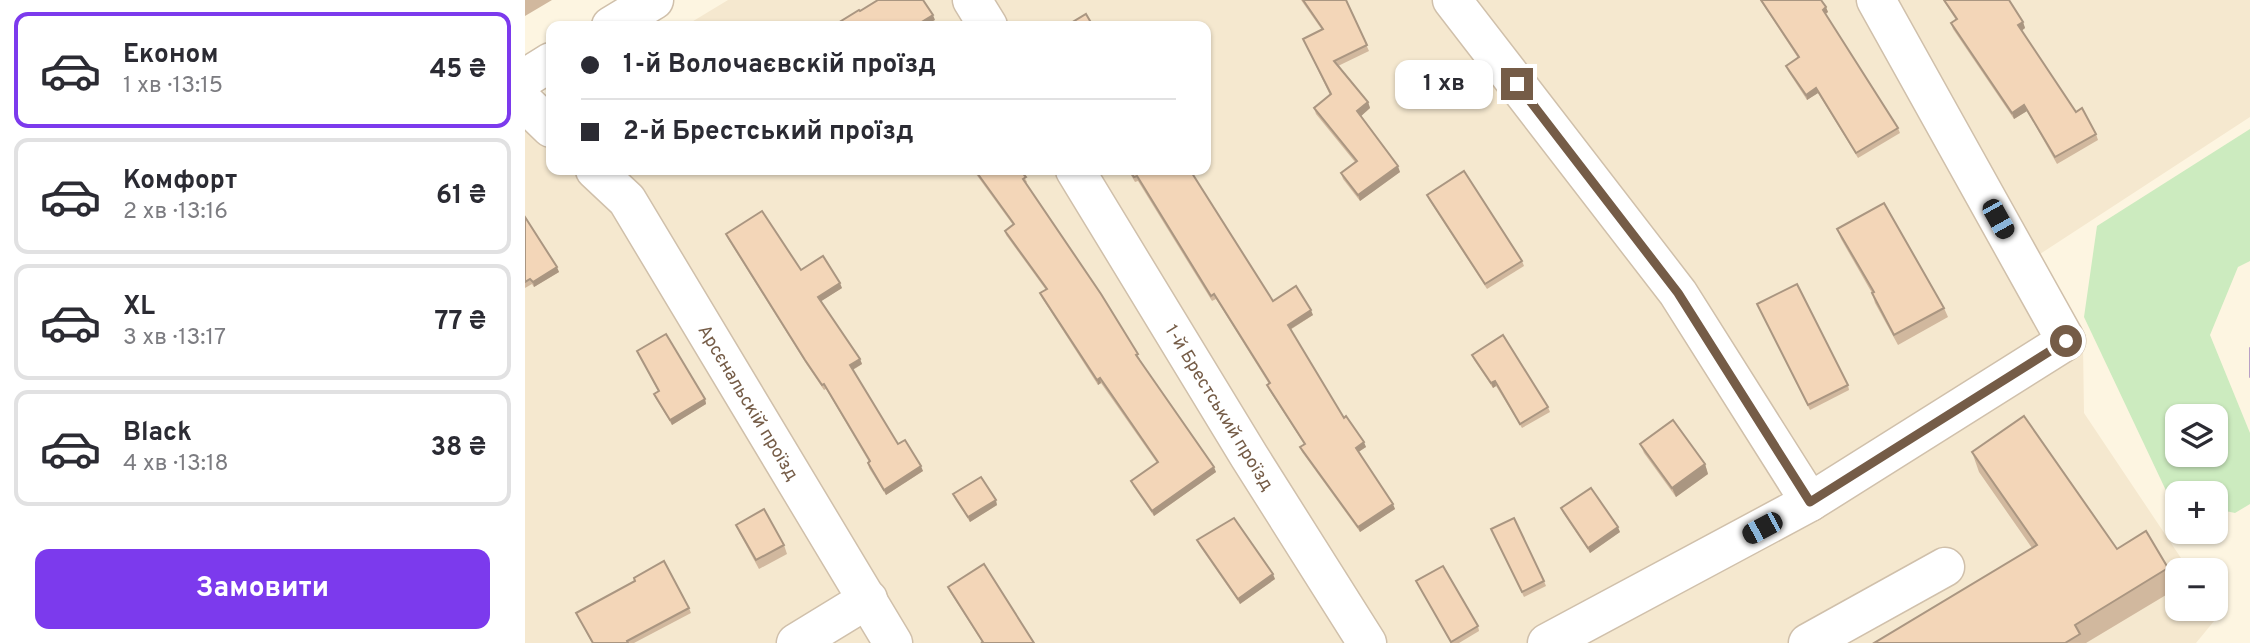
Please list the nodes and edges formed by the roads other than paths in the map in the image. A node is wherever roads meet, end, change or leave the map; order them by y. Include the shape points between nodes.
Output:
1 (655, 0) edge
2 (972, 0) edge
3 (1452, 0) edge
4 (1875, 0) edge
5 (619, 21) edge
6 (985, 21) edge
7 (546, 65) edge
8 (525, 78) edge
9 (525, 103) edge
10 (546, 123) edge
11 (600, 175) edge
12 (1078, 175) edge
13 (1810, 502) junction
14 (1945, 567) dead end
15 (868, 599) junction
16 (796, 643) edge
17 (893, 643) edge
18 (1367, 643) edge
19 (1546, 643) edge
20 (1808, 643) edge

1 - 5 street
2 - 6 street
3 - 13 street via 1678,293
4 - 13 street via 2066,341
7 - 8 street
9 - 10 street
11 - 15 street, Арсєнальскій проїзд via 627,200
12 - 18 street, 1-й Брестський проїзд
13 - 19 street
14 - 20 street
15 - 16 street
15 - 17 street, Арсєнальскій проїзд

